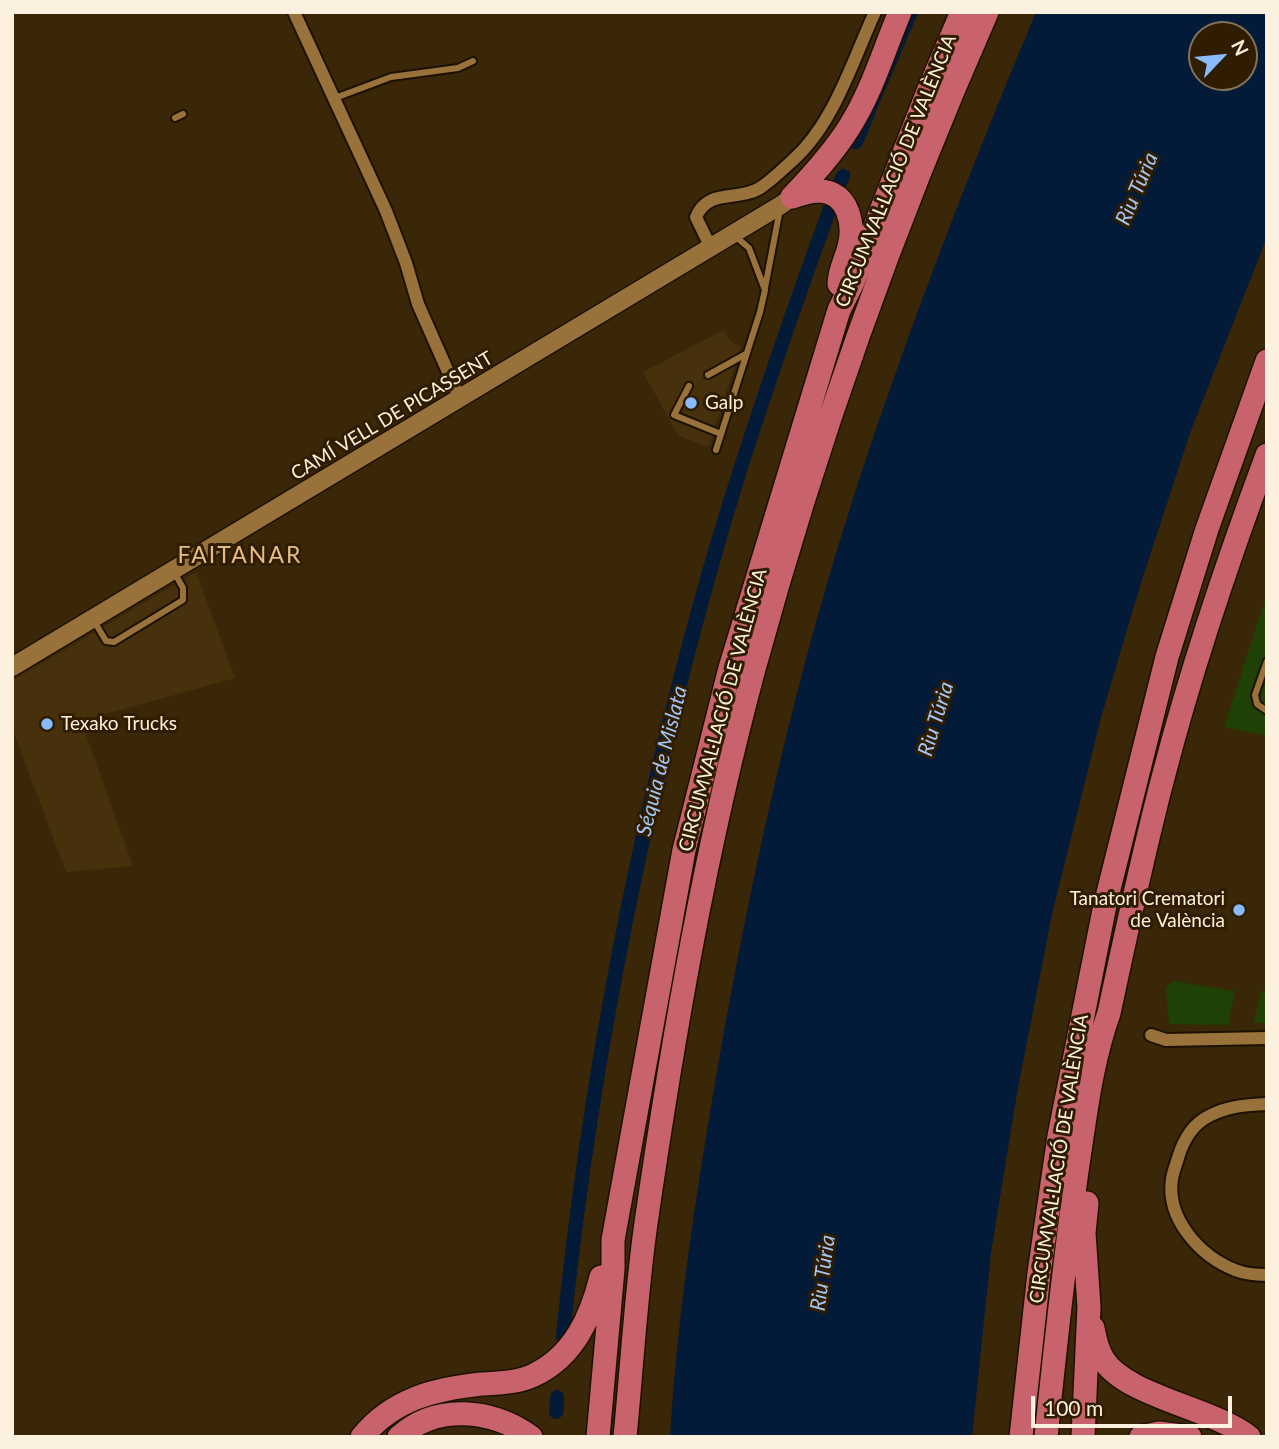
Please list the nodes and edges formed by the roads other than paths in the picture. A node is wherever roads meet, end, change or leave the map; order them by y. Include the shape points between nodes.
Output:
1 (294, 12) edge
2 (875, 12) edge
3 (900, 12) edge
4 (962, 12) edge
5 (970, 12) edge
6 (987, 12) edge
7 (473, 61) dead end
8 (929, 89) junction
9 (335, 98) junction
10 (183, 114) dead end
11 (174, 118) dead end
12 (787, 201) junction
13 (733, 234) junction
14 (710, 248) junction
15 (765, 290) junction
16 (839, 310) junction
17 (746, 354) junction
18 (1267, 361) edge
19 (708, 375) dead end
20 (689, 386) dead end
21 (460, 399) junction
22 (1267, 407) edge
23 (721, 434) junction
24 (716, 450) dead end
25 (1267, 455) edge
26 (174, 571) junction
27 (93, 619) junction
28 (1267, 661) edge
29 (12, 667) edge
30 (1161, 684) junction
31 (1267, 711) edge
32 (1109, 1013) junction
33 (1151, 1035) dead end
34 (1267, 1038) edge
35 (1267, 1104) edge
36 (613, 1241) junction
37 (1267, 1275) edge
38 (1089, 1307) junction
39 (362, 1437) edge
40 (399, 1437) edge
41 (531, 1437) edge
42 (598, 1437) edge
43 (625, 1437) edge
44 (1021, 1437) edge
45 (1046, 1437) edge
46 (1083, 1437) edge
47 (1141, 1437) edge
48 (1190, 1437) edge
49 (1249, 1437) edge

1 - 9 street
2 - 14 street via 834,106 806,148 760,188 745,195 720,196 699,209 696,217
3 - 12 highway via 851,125 825,162
4 - 8 highway, CIRCUMVAL·LACIÓ DE VALÈNCIA
5 - 8 highway via 946,67
6 - 43 highway, CIRCUMVAL·LACIÓ DE VALÈNCIA via 874,289 787,552 753,673 711,850 674,1043 645,1227
7 - 9 lane via 458,68 391,77
8 - 16 highway, CIRCUMVAL·LACIÓ DE VALÈNCIA
9 - 21 street via 386,211 418,304
10 - 11 lane
12 - 13 street, CAMÍ VELL DE PICASSENT
12 - 15 lane
12 - 16 highway via 823,191 842,202 849,214 852,227 839,278
13 - 14 street, CAMÍ VELL DE PICASSENT
13 - 15 lane via 749,248
14 - 21 street, CAMÍ VELL DE PICASSENT
15 - 17 lane
16 - 36 highway, CIRCUMVAL·LACIÓ DE VALÈNCIA via 730,668 684,850
17 - 19 lane
17 - 23 lane
18 - 30 highway, CIRCUMVAL·LACIÓ DE VALÈNCIA via 1207,529
20 - 23 lane via 674,415
21 - 26 street, CAMÍ VELL DE PICASSENT
22 - 30 highway via 1217,532 1176,661
23 - 24 lane
25 - 32 highway, CIRCUMVAL·LACIÓ DE VALÈNCIA via 1211,616 1164,775
26 - 27 street, CAMÍ VELL DE PICASSENT
26 - 27 lane via 183,588 183,600 114,642 106,641
27 - 29 street, CAMÍ VELL DE PICASSENT
28 - 31 lane via 1255,695 1257,705
30 - 44 highway, CIRCUMVAL·LACIÓ DE VALÈNCIA via 1105,905 1066,1096 1039,1273
32 - 38 highway via 1111,1038 1084,1233
32 - 45 highway, CIRCUMVAL·LACIÓ DE VALÈNCIA via 1082,1141
33 - 34 street via 1166,1040
35 - 37 street via 1227,1108 1207,1117 1182,1144 1172,1180 1179,1219 1202,1250 1236,1271
36 - 39 highway via 586,1326 551,1365 509,1382 424,1394 385,1414
36 - 42 highway, CIRCUMVAL·LACIÓ DE VALÈNCIA
38 - 46 highway
38 - 49 highway via 1097,1346 1116,1374 1223,1420
40 - 41 highway via 426,1420 465,1413 512,1424
47 - 48 highway via 1159,1433

